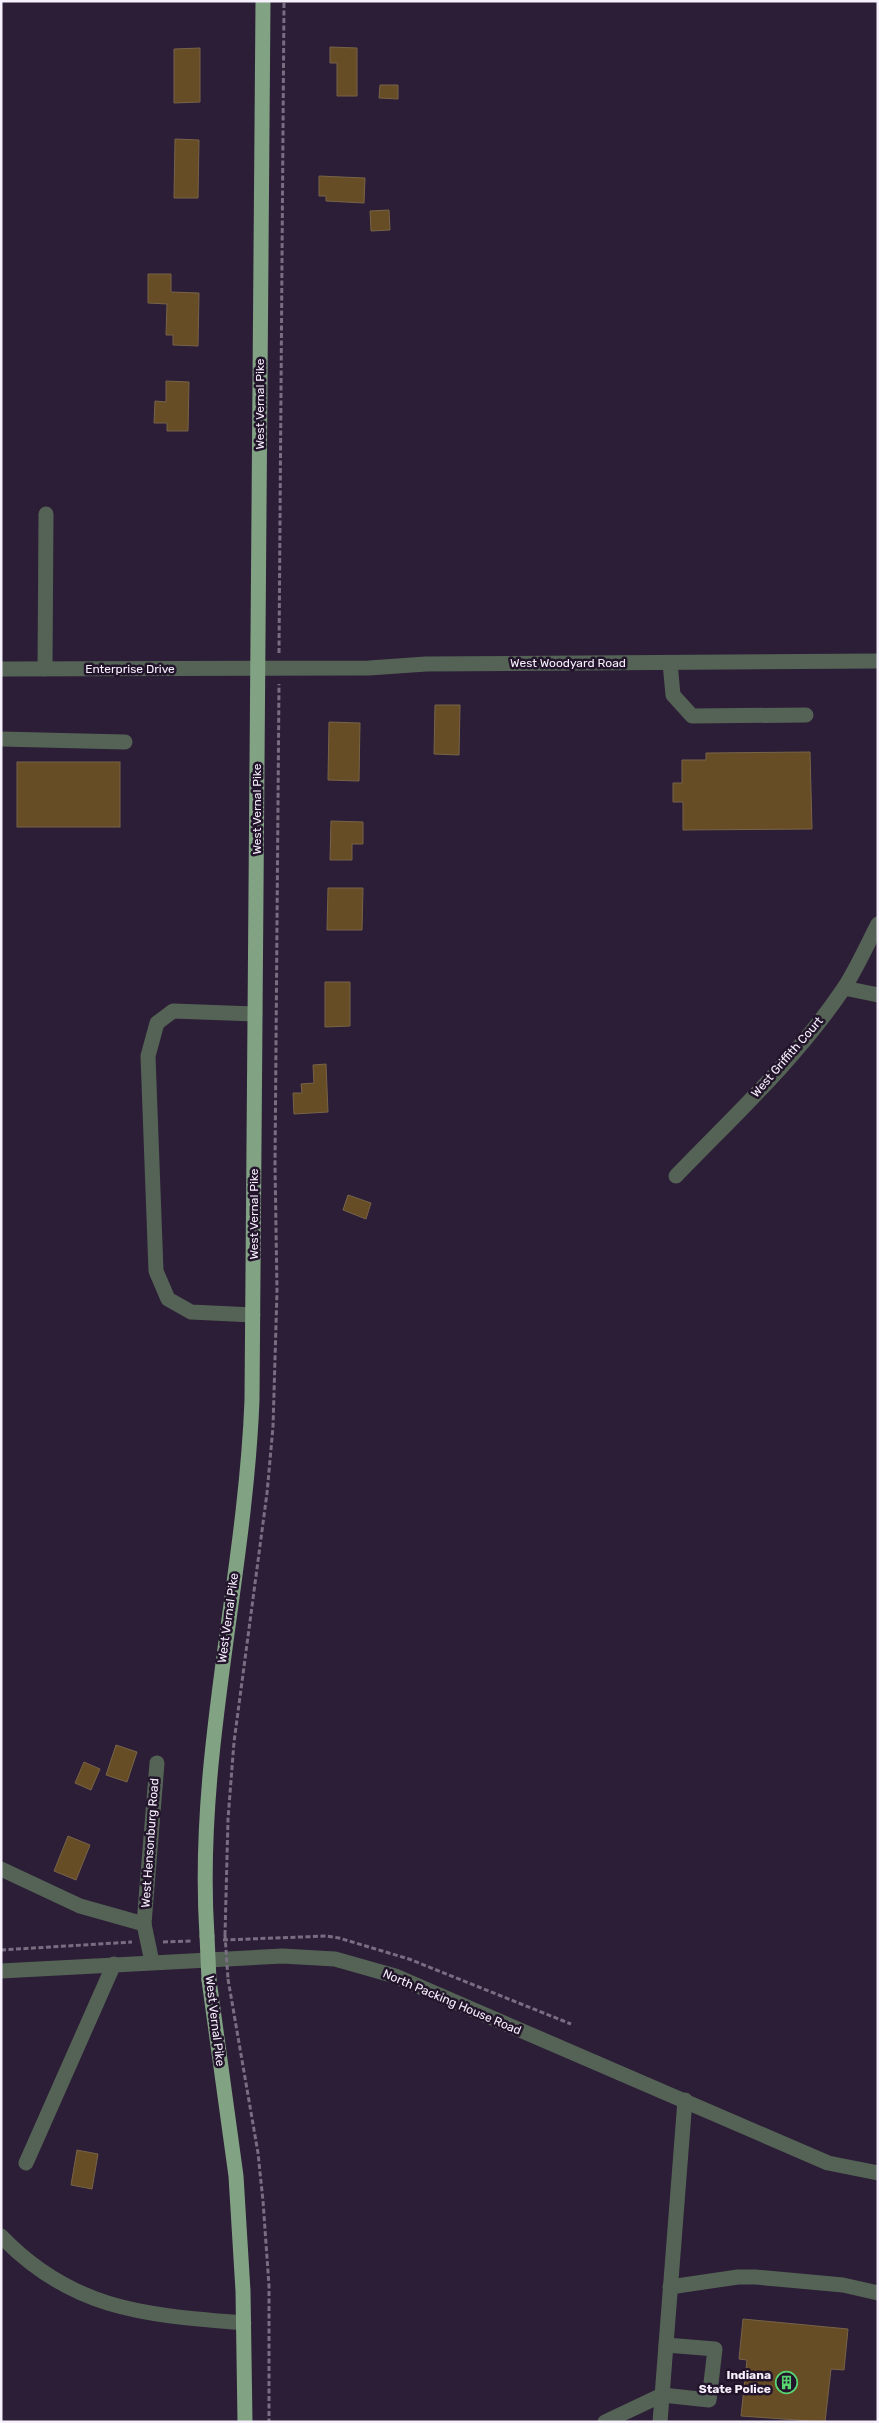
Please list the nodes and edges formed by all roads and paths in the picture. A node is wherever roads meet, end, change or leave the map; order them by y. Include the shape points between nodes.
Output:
1 (264, 1) edge
2 (284, 1) edge
3 (46, 514) dead end
4 (279, 644) dead end
5 (878, 661) edge
6 (670, 663) junction
7 (258, 668) junction
8 (1, 669) edge
9 (45, 669) junction
10 (806, 715) dead end
11 (1, 739) edge
12 (125, 742) dead end
13 (878, 924) edge
14 (844, 988) junction
15 (878, 994) edge
16 (255, 1014) junction
17 (676, 1176) dead end
18 (253, 1314) junction
19 (157, 1763) dead end
20 (1, 1868) edge
21 (144, 1924) junction
22 (226, 1935) dead end
23 (139, 1941) dead end
24 (1, 1950) edge
25 (152, 1962) junction
26 (114, 1964) junction
27 (1, 1971) edge
28 (685, 2100) junction
29 (26, 2163) dead end
30 (878, 2173) edge
31 (1, 2236) edge
32 (670, 2288) junction
33 (878, 2293) edge
34 (244, 2323) junction
35 (666, 2345) junction
36 (662, 2395) junction
37 (245, 2422) edge
38 (269, 2422) edge
39 (605, 2422) edge
40 (660, 2422) edge

1 - 7 main road, West Vernal Pike
2 - 4 path
3 - 9 street
5 - 6 street, West Woodyard Road
6 - 7 street, West Woodyard Road
6 - 10 street via 673,695 692,716
7 - 9 street, Enterprise Drive
7 - 16 main road, West Vernal Pike
8 - 9 street, Enterprise Drive
11 - 12 street
13 - 14 street, West Griffith Court
14 - 15 street
14 - 17 street, West Griffith Court via 778,1070
16 - 18 main road, West Vernal Pike
16 - 18 street via 173,1011 157,1023 148,1056 156,1271 168,1299 191,1312
18 - 34 main road, West Vernal Pike, bridge via 246,1484 208,1780 205,1862 210,1980 236,2176
19 - 21 street, West Hensonburg Road
20 - 21 street, West Hensonburg Road via 80,1906
21 - 25 street, West Hensonburg Road
22 - 38 path, bridge via 228,1979 264,2201 269,2286
23 - 24 path
25 - 26 street, North Packing House Road
25 - 28 street, North Packing House Road via 282,1956 335,1959 357,1964 395,1976
26 - 27 street, North Packing House Road
26 - 29 street
28 - 30 street, North Packing House Road via 828,2163
28 - 32 street
31 - 34 street via 55,2281 84,2296 123,2309 156,2315
32 - 33 street via 755,2278 843,2285
32 - 35 street
34 - 37 main road, West Vernal Pike
35 - 36 street
35 - 36 street via 715,2349 709,2400
36 - 39 street
36 - 40 street

